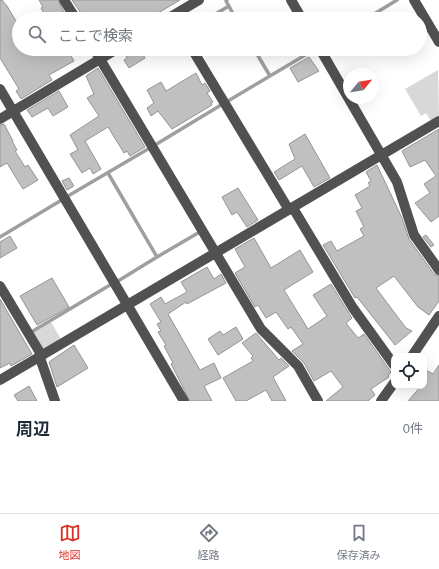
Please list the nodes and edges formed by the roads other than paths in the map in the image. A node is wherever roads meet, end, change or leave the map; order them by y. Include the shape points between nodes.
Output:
1 (64, 0) edge
2 (199, 0) edge
3 (291, 0) edge
4 (414, 0) edge
5 (72, 12) edge
6 (180, 12) edge
7 (298, 12) edge
8 (421, 12) edge
9 (427, 22) edge
10 (439, 42) edge
11 (98, 56) edge
12 (105, 56) edge
13 (196, 56) edge
14 (324, 56) edge
15 (100, 59) junction
16 (0, 89) edge
17 (13, 111) junction
18 (0, 119) edge
19 (439, 122) edge
20 (382, 155) junction
21 (291, 209) junction
22 (216, 253) junction
23 (439, 270) edge
24 (0, 286) edge
25 (128, 306) junction
26 (439, 316) edge
27 (414, 353) edge
28 (41, 357) junction
29 (391, 361) edge
30 (0, 380) edge
31 (391, 387) edge
32 (55, 401) edge
33 (184, 401) edge
34 (318, 401) edge
35 (381, 401) edge

1 - 5 street
2 - 6 street
3 - 7 street
4 - 8 street
9 - 10 street
11 - 15 street
12 - 15 street
13 - 21 street
14 - 20 street
15 - 17 street
15 - 22 street
16 - 17 street
17 - 18 street
17 - 25 street
19 - 20 street
20 - 21 street
20 - 23 street via 397,182 414,235
21 - 22 street
21 - 29 street via 353,308
22 - 25 street
22 - 34 street via 261,329 298,366
24 - 28 street
25 - 28 street
25 - 33 street
26 - 27 street
28 - 30 street
28 - 32 street
31 - 35 street

